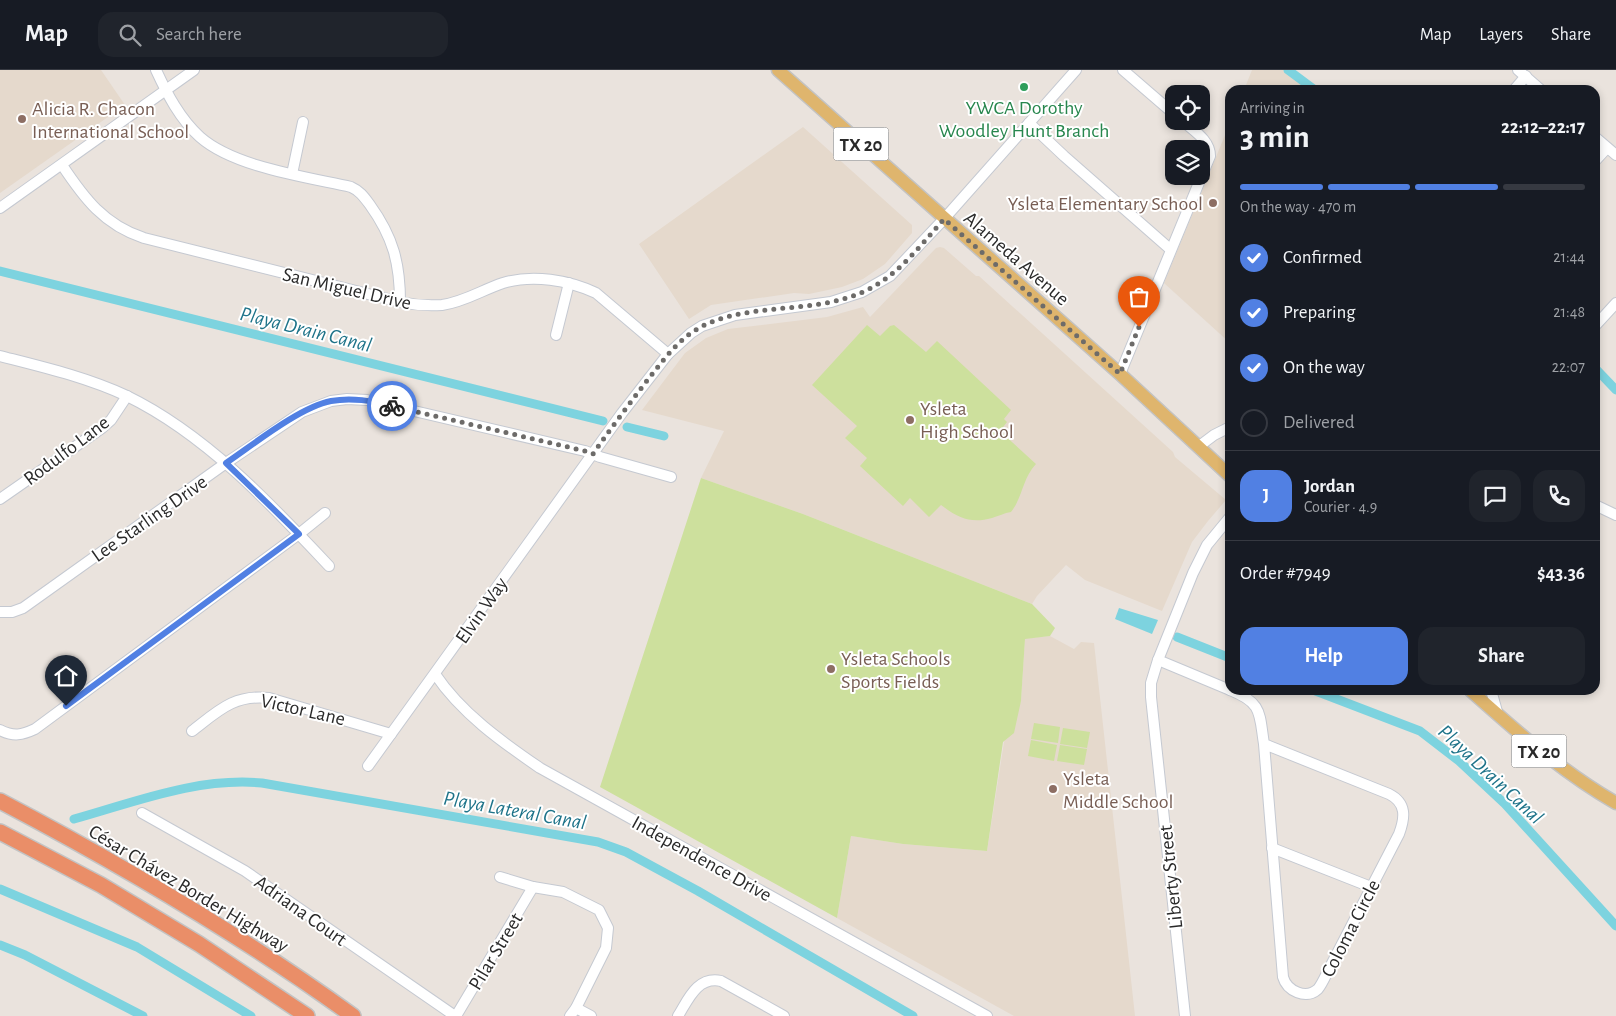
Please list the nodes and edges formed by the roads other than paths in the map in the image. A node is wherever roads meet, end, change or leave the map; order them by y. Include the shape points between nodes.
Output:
1 (156, 70) edge
2 (194, 70) edge
3 (778, 70) edge
4 (1076, 70) edge
5 (1123, 70) edge
6 (1522, 73) edge
7 (1516, 85) edge
8 (1535, 85) edge
9 (165, 91) junction
10 (1165, 106) edge
11 (303, 122) dead end
12 (1029, 123) junction
13 (1192, 130) edge
14 (1600, 142) edge
15 (1607, 148) junction
16 (1600, 156) edge
17 (1616, 156) edge
18 (62, 165) junction
19 (292, 174) junction
20 (0, 208) edge
21 (944, 219) junction
22 (1170, 249) junction
23 (569, 283) junction
24 (400, 302) junction
25 (1616, 303) edge
26 (1600, 321) edge
27 (556, 335) dead end
28 (668, 354) junction
29 (0, 356) edge
30 (1120, 374) junction
31 (127, 396) junction
32 (1225, 430) edge
33 (1198, 447) junction
34 (593, 454) junction
35 (226, 463) junction
36 (1225, 471) edge
37 (671, 477) dead end
38 (0, 499) edge
39 (1600, 507) edge
40 (325, 512) dead end
41 (1616, 515) edge
42 (1225, 523) edge
43 (299, 534) junction
44 (329, 566) dead end
45 (0, 612) edge
46 (1158, 660) junction
47 (435, 674) junction
48 (1225, 688) edge
49 (1242, 695) edge
50 (1476, 695) edge
51 (1492, 695) edge
52 (1498, 715) junction
53 (0, 730) edge
54 (192, 731) dead end
55 (391, 734) junction
56 (1264, 744) junction
57 (368, 766) dead end
58 (0, 801) edge
59 (1616, 803) edge
60 (142, 813) dead end
61 (0, 832) edge
62 (1272, 848) junction
63 (500, 877) dead end
64 (533, 887) junction
65 (1371, 887) junction
66 (573, 1012) edge
67 (307, 1016) edge
68 (353, 1016) edge
69 (456, 1016) edge
70 (591, 1016) edge
71 (678, 1016) edge
72 (784, 1016) edge
73 (987, 1016) edge
74 (1185, 1016) edge

1 - 9 street
2 - 9 street
3 - 21 main road, Alameda Avenue / TX 20
4 - 12 street, Elvin Way
5 - 10 street
6 - 7 street
6 - 8 street
9 - 18 street
9 - 19 street via 189,126 220,152
11 - 19 street
12 - 21 street, Elvin Way
12 - 22 street
13 - 22 street via 1205,141 1210,156
14 - 15 street
15 - 16 street
15 - 17 street
18 - 20 street
18 - 24 street, San Miguel Drive via 89,203 131,234
19 - 24 street via 351,187 362,194 384,228 396,255
21 - 28 street, Elvin Way via 900,267 862,292 831,302 723,318 691,333
21 - 30 main road, Alameda Avenue / TX 20
22 - 30 street
23 - 24 street, San Miguel Drive via 524,279 442,305
23 - 27 street
23 - 28 street, San Miguel Drive via 596,293
25 - 26 street
28 - 34 street, Elvin Way
29 - 31 street via 88,380
30 - 33 main road, Alameda Avenue / TX 20
31 - 35 street via 169,420
31 - 38 street, Rodulfo Lane via 102,428
32 - 33 street
33 - 36 main road, Alameda Avenue / TX 20
34 - 35 street, Lee Starling Drive via 367,400 348,399 331,401 302,412
34 - 37 street, Lee Starling Drive
34 - 47 street, Elvin Way
35 - 43 street
35 - 45 street, Lee Starling Drive via 23,608
39 - 41 street
40 - 43 street
42 - 46 street, Liberty Street via 1201,554
43 - 44 street
43 - 53 street via 35,729 19,736
46 - 48 street, Coloma Circle
46 - 74 street, Liberty Street via 1151,697
47 - 55 street, Elvin Way
47 - 73 street, Independence Drive via 485,728 540,768
49 - 56 street, Coloma Circle via 1260,714
50 - 52 main road, TX 20
51 - 52 street
52 - 59 main road, TX 20 via 1550,759
54 - 55 street, Victor Lane via 238,700 260,697
55 - 57 street, Elvin Way
56 - 62 street, Coloma Circle
56 - 65 street, Coloma Circle via 1389,794 1399,801 1404,812 1403,823
58 - 68 highway, César Chávez Border Highway via 92,850 223,928
60 - 69 street, Adriana Court via 245,871
61 - 67 highway via 109,889
62 - 65 street
62 - 65 street, Coloma Circle via 1283,977 1293,991 1304,994 1319,987
63 - 64 street
64 - 66 street via 563,892 599,910 608,928 606,948
64 - 69 street, Pilar Street
66 - 70 street
71 - 72 street via 696,988 713,979

